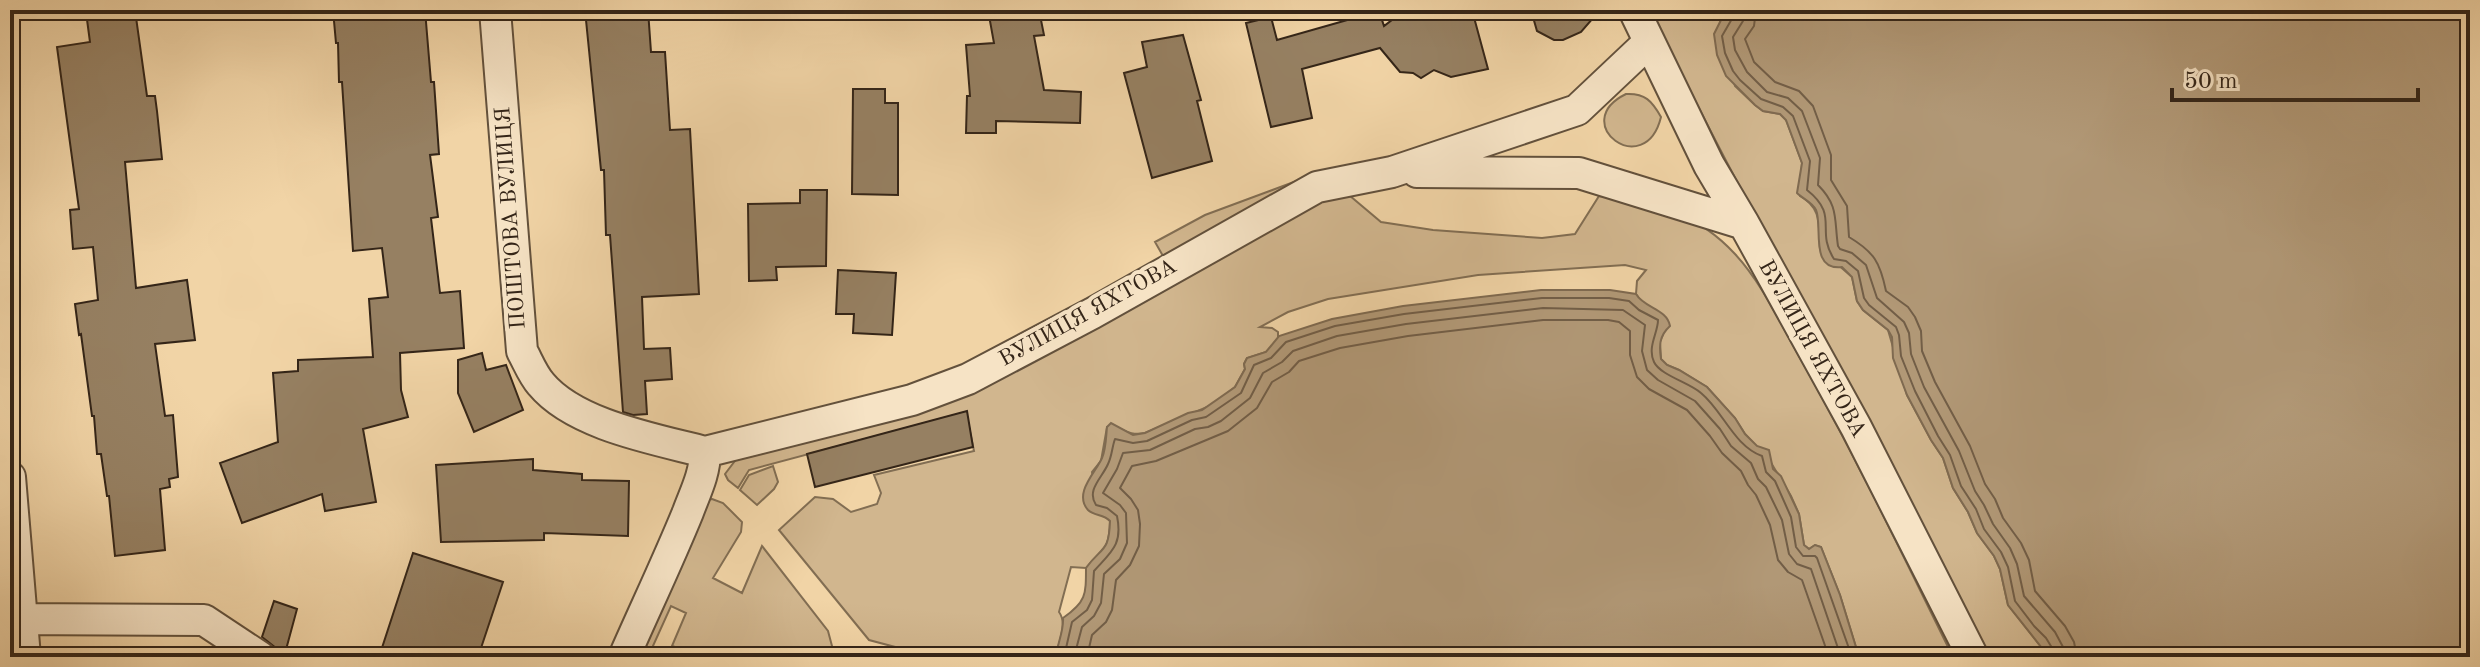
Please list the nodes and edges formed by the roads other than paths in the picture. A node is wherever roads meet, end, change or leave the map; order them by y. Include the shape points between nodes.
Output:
1 (495, 10) edge
2 (1634, 10) edge
3 (1649, 42) junction
4 (1392, 172) junction
5 (1744, 224) junction
6 (705, 452) junction
7 (10, 477) edge
8 (16, 618) edge
9 (25, 657) edge
10 (260, 657) edge
11 (624, 657) edge
12 (1973, 657) edge

1 - 6 street, ПОШТОВА ВУЛИЦЯ via 522,351 540,383 567,405 605,425
2 - 3 street, ВУЛИЦЯ ЯХТОВА
3 - 4 street, ВУЛИЦЯ ЯХТОВА via 1577,110
3 - 5 street, ВУЛИЦЯ ЯХТОВА
4 - 5 street via 1579,173
4 - 6 street, ВУЛИЦЯ ЯХТОВА via 1317,187 968,379 912,400
5 - 12 street, ВУЛИЦЯ ЯХТОВА via 1856,427
6 - 11 street via 700,481
7 - 8 street
8 - 9 street
8 - 10 street via 204,620

